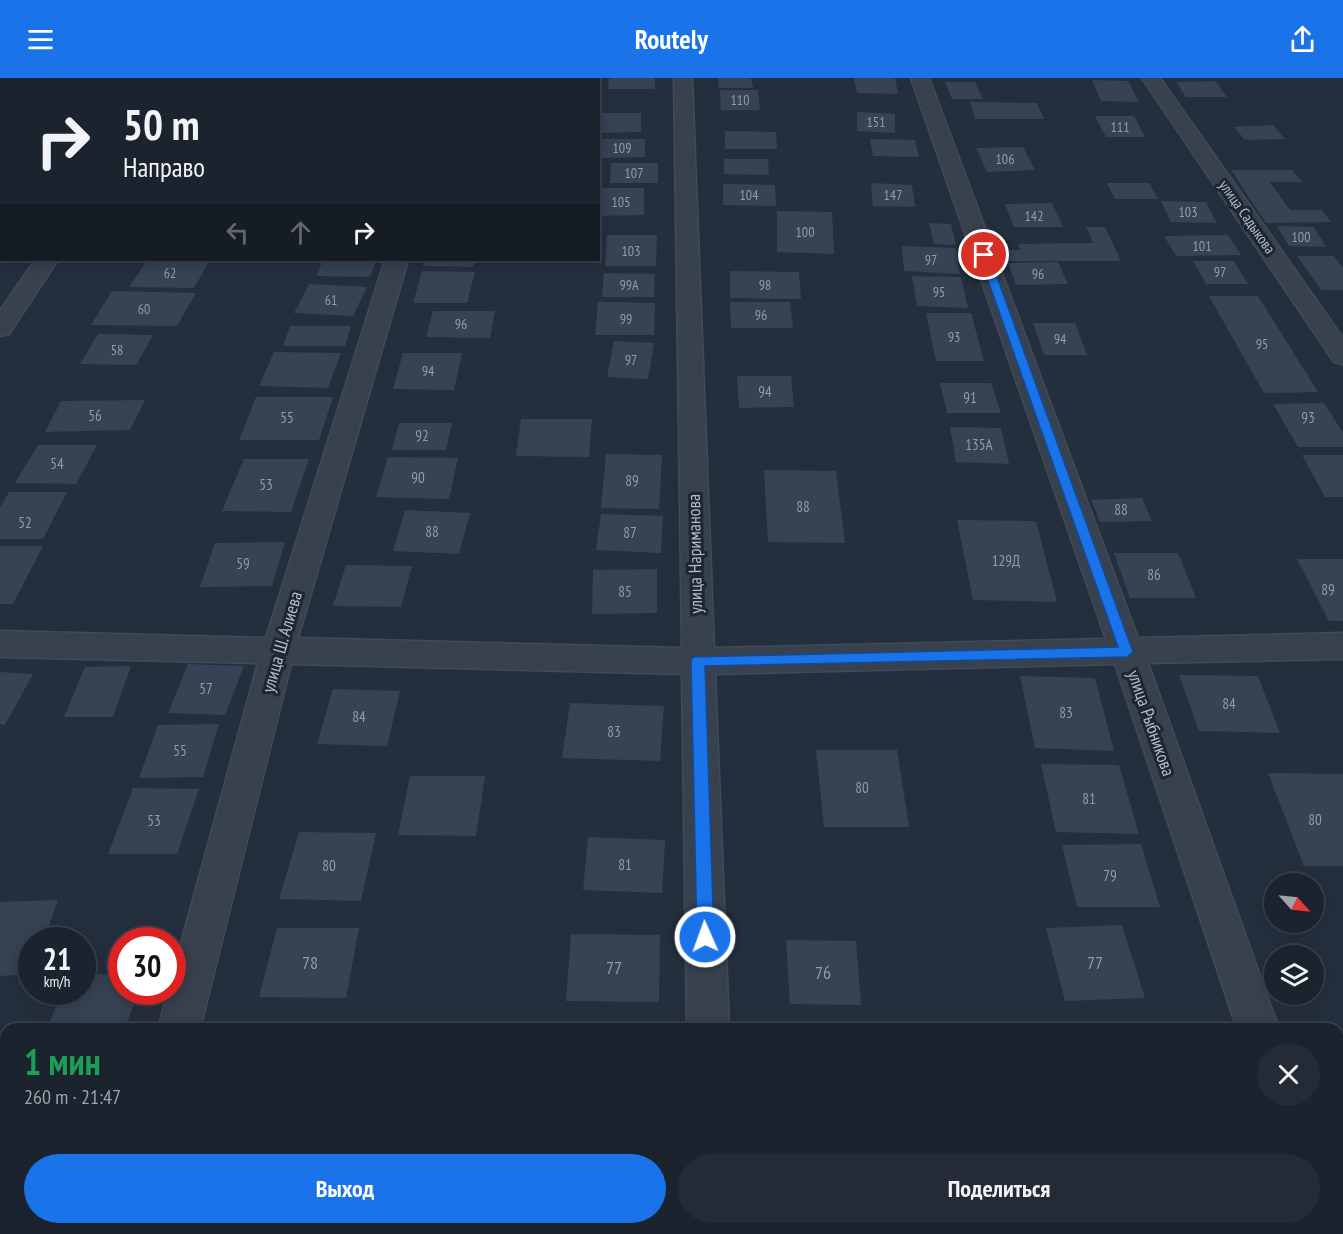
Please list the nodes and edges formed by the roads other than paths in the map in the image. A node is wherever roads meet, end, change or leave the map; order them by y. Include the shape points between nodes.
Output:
1 (683, 78) edge
2 (920, 78) edge
3 (1151, 78) edge
4 (45, 261) edge
5 (397, 261) edge
6 (0, 329) edge
7 (1343, 356) edge
8 (0, 644) edge
9 (1343, 646) edge
10 (278, 652) junction
11 (1127, 652) junction
12 (698, 661) junction
13 (181, 1023) edge
14 (708, 1023) edge
15 (1256, 1023) edge

1 - 12 street, улица Нариманова
2 - 11 street, улица Рыбникова
3 - 7 street, улица Садыкова
4 - 6 street
5 - 10 street, улица Ш. Алиева
8 - 10 street
9 - 11 street
10 - 12 street
10 - 13 street, улица Ш. Алиева
11 - 12 street
11 - 15 street, улица Рыбникова
12 - 14 street, улица Нариманова

